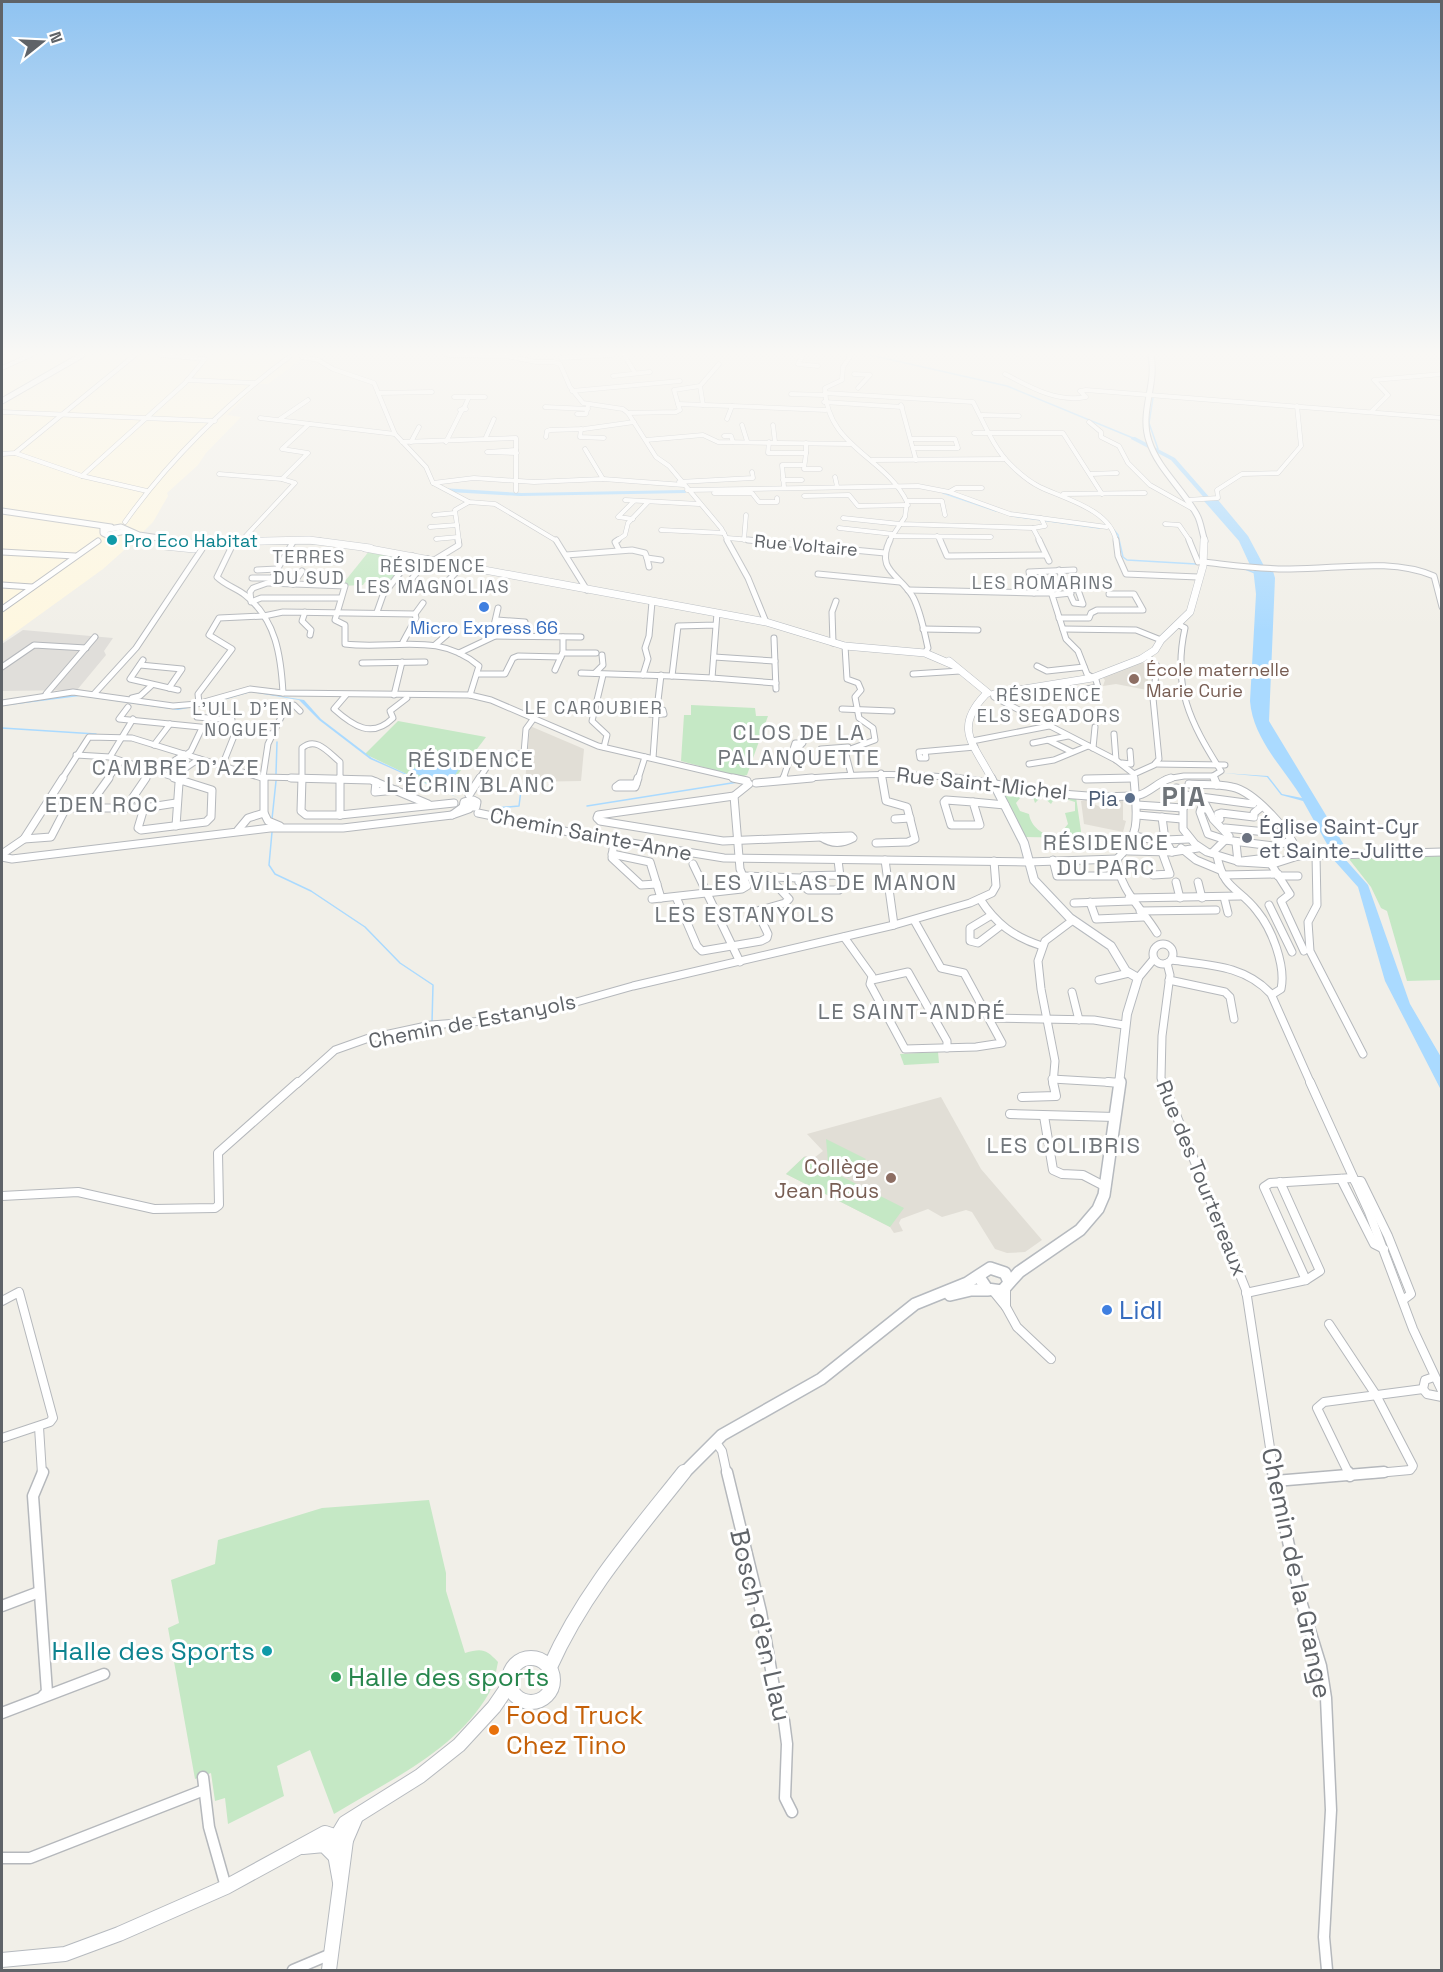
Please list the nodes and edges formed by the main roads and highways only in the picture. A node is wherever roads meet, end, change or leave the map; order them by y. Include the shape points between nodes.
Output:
1 (1151, 447) edge
2 (2, 511) edge
3 (124, 527) junction
4 (108, 530) junction
5 (114, 535) junction
6 (242, 541) junction
7 (350, 545) junction
8 (203, 546) junction
9 (364, 548) junction
10 (428, 557) junction
11 (440, 559) junction
12 (474, 567) junction
13 (494, 571) junction
14 (587, 590) junction
15 (990, 695) junction
16 (1034, 1261) junction
17 (1000, 1270) junction
18 (979, 1277) junction
19 (1007, 1285) junction
20 (990, 1291) junction
21 (898, 1317) junction
22 (545, 1663) junction
23 (512, 1692) junction
24 (337, 1843) junction
25 (297, 1848) junction
26 (10, 1964) edge
27 (329, 1971) edge

1 - 15 main road via 1193,508 1203,532 1190,612 1147,656 1092,678
2 - 4 main road via 92,524
3 - 4 main road
3 - 5 main road
3 - 8 main road via 160,540
4 - 5 main road
5 - 8 main road via 132,535 170,547
6 - 7 main road
6 - 7 main road via 309,540
6 - 8 main road
7 - 9 main road
9 - 10 main road
9 - 10 main road
10 - 11 main road
11 - 12 main road
11 - 12 main road
12 - 13 main road
13 - 14 main road
13 - 14 main road
14 - 15 main road via 766,622 833,643 926,652 953,665
15 - 16 main road via 966,718 967,730 1024,843 1036,884 1073,920 1111,946 1134,976 1100,1209 1078,1234
16 - 17 main road
16 - 19 main road
17 - 18 main road via 985,1269
17 - 19 main road
18 - 20 main road
18 - 21 main road via 915,1304
19 - 20 main road
20 - 21 main road via 971,1290 944,1296
21 - 22 main road via 821,1379 715,1441 694,1460 586,1598
22 - 23 main road via 531,1658 515,1667
22 - 23 main road via 552,1684 542,1698 525,1702
23 - 24 main road via 447,1758 345,1823
24 - 25 main road
24 - 25 main road via 325,1833
24 - 27 main road via 340,1882
25 - 26 main road via 226,1887 120,1934 65,1954

